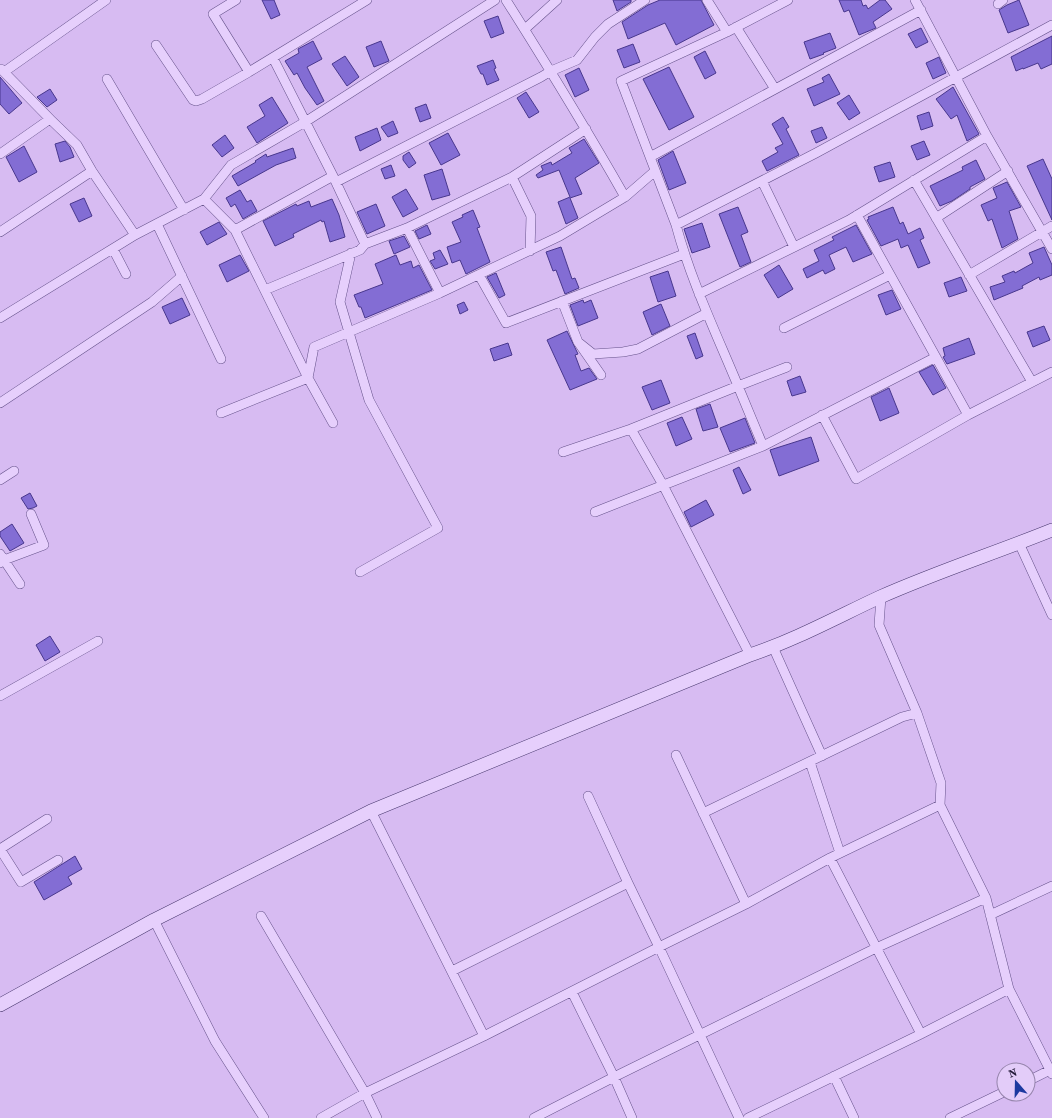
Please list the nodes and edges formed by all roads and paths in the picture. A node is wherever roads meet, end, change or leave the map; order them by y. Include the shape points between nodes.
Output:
1 (106, 0) edge
2 (236, 0) edge
3 (367, 0) edge
4 (495, 0) edge
5 (506, 0) edge
6 (557, 0) edge
7 (645, 0) edge
8 (707, 0) edge
9 (788, 0) edge
10 (915, 0) edge
11 (920, 10) junction
12 (1050, 26) edge
13 (736, 27) junction
14 (524, 29) junction
15 (727, 32) junction
16 (1052, 36) edge
17 (156, 45) dead end
18 (273, 58) junction
19 (2, 70) edge
20 (551, 71) junction
21 (249, 72) junction
22 (956, 76) junction
23 (107, 79) dead end
24 (775, 89) junction
25 (50, 119) junction
26 (305, 122) junction
27 (586, 128) junction
28 (988, 136) junction
29 (0, 154) edge
30 (650, 157) junction
31 (92, 171) junction
32 (656, 171) junction
33 (1008, 171) junction
34 (512, 177) junction
35 (334, 179) junction
36 (914, 180) junction
37 (762, 181) junction
38 (625, 198) junction
39 (204, 200) junction
40 (184, 210) junction
41 (857, 215) junction
42 (936, 218) junction
43 (156, 224) junction
44 (676, 225) junction
45 (1052, 226) edge
46 (407, 228) junction
47 (235, 230) junction
48 (1042, 231) junction
49 (0, 232) edge
50 (135, 235) junction
51 (365, 244) junction
52 (794, 247) junction
53 (113, 249) junction
54 (1052, 249) edge
55 (530, 251) junction
56 (351, 253) junction
57 (684, 254) junction
58 (126, 274) dead end
59 (969, 274) junction
60 (479, 275) junction
61 (890, 275) junction
62 (182, 276) junction
63 (265, 290) junction
64 (440, 293) junction
65 (699, 294) junction
66 (562, 301) junction
67 (707, 313) junction
68 (0, 318) edge
69 (784, 328) dead end
70 (348, 332) junction
71 (578, 342) junction
72 (936, 357) junction
73 (221, 359) dead end
74 (787, 366) dead end
75 (1052, 372) edge
76 (601, 376) dead end
77 (308, 378) junction
78 (1032, 382) junction
79 (738, 386) junction
80 (0, 403) edge
81 (221, 413) dead end
82 (822, 415) junction
83 (968, 415) junction
84 (333, 423) dead end
85 (631, 429) junction
86 (763, 446) junction
87 (563, 452) dead end
88 (14, 471) dead end
89 (0, 480) edge
90 (664, 485) junction
91 (595, 512) dead end
92 (31, 514) dead end
93 (1052, 530) edge
94 (1020, 543) junction
95 (2, 559) edge
96 (360, 572) dead end
97 (20, 584) dead end
98 (881, 597) junction
99 (1052, 615) edge
100 (98, 641) dead end
101 (773, 647) junction
102 (750, 655) junction
103 (0, 696) edge
104 (917, 713) junction
105 (676, 755) dead end
106 (822, 756) junction
107 (810, 762) junction
108 (588, 796) dead end
109 (940, 805) junction
110 (371, 811) junction
111 (703, 813) junction
112 (47, 819) dead end
113 (0, 849) edge
114 (840, 853) junction
115 (830, 858) junction
116 (58, 860) dead end
117 (628, 883) junction
118 (1052, 886) edge
119 (986, 898) junction
120 (746, 904) junction
121 (990, 915) junction
122 (261, 916) dead end
123 (154, 920) junction
124 (659, 946) junction
125 (876, 948) junction
126 (452, 971) junction
127 (1009, 989) junction
128 (572, 992) junction
129 (0, 1006) edge
130 (701, 1034) junction
131 (921, 1034) junction
132 (484, 1036) junction
133 (1051, 1072) edge
134 (834, 1076) junction
135 (614, 1077) junction
136 (1036, 1078) edge
137 (365, 1094) junction
138 (996, 1096) edge
139 (264, 1118) edge
140 (321, 1118) edge
141 (377, 1118) edge
142 (534, 1118) edge
143 (632, 1118) edge
144 (739, 1118) edge
145 (748, 1118) edge
146 (854, 1118) edge
147 (950, 1118) edge

1 - 19 street
2 - 21 street via 213,14
3 - 18 street
4 - 26 street
5 - 14 street
6 - 14 street
7 - 20 street via 608,24 577,60
8 - 15 street
9 - 13 street
10 - 11 street
11 - 22 street
11 - 24 street
12 - 16 street
12 - 22 street
13 - 15 street
13 - 24 street
14 - 20 street
15 - 30 street via 621,81
17 - 21 street via 196,101
18 - 21 street
18 - 26 street
19 - 25 street
20 - 27 street
20 - 35 street
22 - 28 street
22 - 37 street
23 - 40 street
24 - 30 street
25 - 29 street
25 - 31 street via 77,145
26 - 35 street
26 - 39 street via 231,165
27 - 34 street
27 - 38 street
28 - 33 street
28 - 36 street
30 - 32 street
31 - 49 street
31 - 50 street
32 - 38 street
32 - 44 street
33 - 42 street
33 - 48 street
34 - 46 street
34 - 55 street via 531,216
35 - 47 street
35 - 51 street
36 - 41 street
36 - 42 street
37 - 44 street
37 - 52 street
38 - 55 street
39 - 40 street
39 - 47 street
40 - 43 street
41 - 52 street
41 - 61 street
42 - 59 street
43 - 50 street
43 - 62 street
44 - 57 street
45 - 48 street
46 - 51 street
46 - 64 street
47 - 63 street
48 - 54 street
48 - 59 street
50 - 53 street
51 - 56 street via 360,250
52 - 65 street
53 - 58 street
53 - 68 street
55 - 60 street
56 - 63 street
56 - 70 street via 340,302
57 - 65 street
57 - 66 street
59 - 78 street
60 - 64 street
60 - 66 street via 506,323
61 - 69 street
61 - 72 street
62 - 73 street
62 - 80 street via 152,302
63 - 77 street
64 - 70 street
65 - 67 street
66 - 71 street
67 - 71 street via 638,349 593,354
67 - 79 street
70 - 77 street via 314,347
70 - 96 street via 369,400 438,528
71 - 76 street
72 - 82 street
72 - 83 street
74 - 79 street
75 - 78 street
77 - 81 street
77 - 84 street
78 - 83 street
79 - 85 street
79 - 86 street
82 - 83 street via 856,479
82 - 86 street
85 - 87 street
85 - 90 street
86 - 90 street
88 - 89 street
90 - 91 street
90 - 102 street
92 - 95 street via 44,545
93 - 94 street
94 - 98 street
94 - 99 street
95 - 97 street
98 - 101 street
98 - 104 street via 879,625
100 - 103 street
101 - 102 street
101 - 106 street
102 - 110 street
104 - 106 street via 902,717
104 - 109 street via 941,783
105 - 111 street
106 - 107 street
107 - 111 street
107 - 114 street
108 - 117 street
109 - 114 street
109 - 119 street
110 - 123 street
110 - 126 street
111 - 120 street
112 - 113 street
113 - 116 street via 21,882
114 - 115 street
115 - 120 street
115 - 125 street
117 - 124 street
117 - 126 street
118 - 121 street
119 - 121 street
119 - 125 street
120 - 124 street
121 - 127 street
122 - 137 street
123 - 129 street
123 - 139 street via 215,1041
124 - 128 street
124 - 130 street
125 - 130 street
125 - 131 street
126 - 132 street
127 - 131 street
127 - 133 street
128 - 132 street
128 - 135 street
130 - 135 street
130 - 144 street
131 - 134 street
132 - 137 street
133 - 136 street
134 - 145 street
134 - 146 street
135 - 142 street
135 - 143 street
137 - 140 street
137 - 141 street
138 - 147 street

